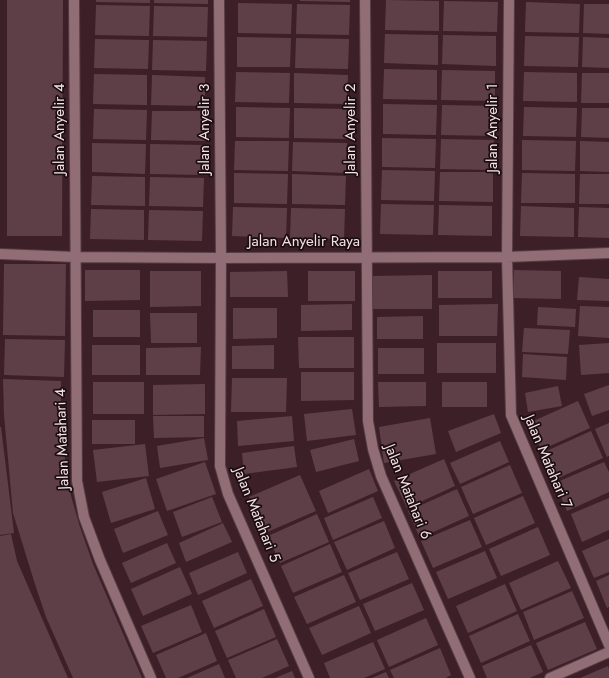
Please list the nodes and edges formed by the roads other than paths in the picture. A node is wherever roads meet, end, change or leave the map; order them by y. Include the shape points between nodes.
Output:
1 (74, 0) edge
2 (219, 0) edge
3 (365, 0) edge
4 (509, 0) edge
5 (609, 253) edge
6 (0, 254) edge
7 (507, 256) junction
8 (75, 257) junction
9 (366, 257) junction
10 (221, 258) junction
11 (609, 645) edge
12 (609, 652) edge
13 (151, 678) edge
14 (309, 678) edge
15 (470, 678) edge
16 (550, 678) edge

1 - 8 street, Jalan Anyelir 4
2 - 10 street, Jalan Anyelir 3
3 - 9 street, Jalan Anyelir 2
4 - 7 street, Jalan Anyelir 1
5 - 7 street, Jalan Anyelir Raya
6 - 8 street, Jalan Anyelir Raya
7 - 9 street, Jalan Anyelir Raya
7 - 11 street, Jalan Matahari 7 via 511,415
8 - 10 street, Jalan Anyelir Raya
8 - 13 street, Jalan Matahari 4 via 77,481 84,517 100,560
9 - 10 street, Jalan Anyelir Raya
9 - 15 street, Jalan Matahari 6 via 368,421 372,448 381,476
10 - 14 street, Jalan Matahari 5 via 220,466 228,494
12 - 16 street

